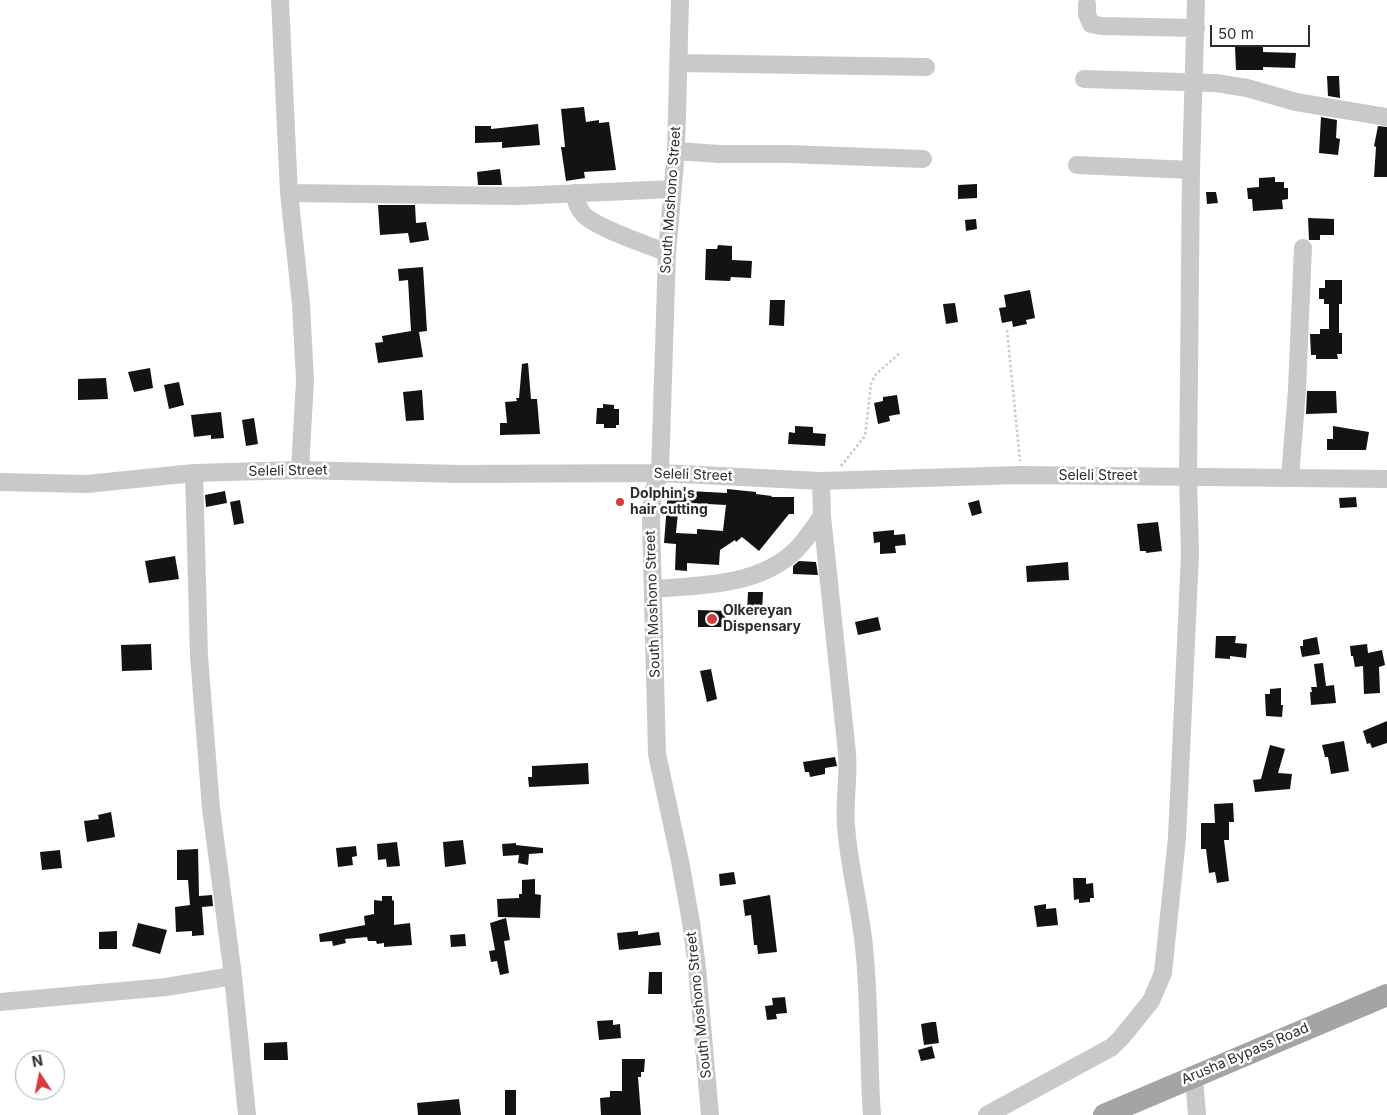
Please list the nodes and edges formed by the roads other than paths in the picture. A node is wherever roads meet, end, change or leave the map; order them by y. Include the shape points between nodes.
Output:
1 (280, 0) edge
2 (680, 0) edge
3 (1196, 0) edge
4 (1087, 4) dead end
5 (1196, 28) junction
6 (678, 63) junction
7 (926, 67) dead end
8 (1084, 79) dead end
9 (1194, 81) junction
10 (1387, 117) edge
11 (676, 151) junction
12 (923, 160) dead end
13 (1077, 165) dead end
14 (1191, 170) junction
15 (672, 189) junction
16 (289, 193) junction
17 (574, 193) junction
18 (1303, 248) dead end
19 (667, 253) junction
20 (300, 470) junction
21 (194, 473) junction
22 (660, 473) junction
23 (1188, 476) junction
24 (1290, 478) junction
25 (1387, 479) edge
26 (825, 481) junction
27 (0, 482) edge
28 (822, 516) junction
29 (654, 589) junction
30 (233, 976) junction
31 (1387, 994) edge
32 (0, 1002) edge
33 (1194, 1076) junction
34 (246, 1115) edge
35 (710, 1115) edge
36 (872, 1115) edge
37 (987, 1115) edge
38 (1104, 1115) edge
39 (1197, 1115) edge

1 - 16 street
2 - 6 street, South Moshono Street
3 - 5 street
4 - 5 street via 1091,24
5 - 9 street
6 - 7 street
6 - 11 street, South Moshono Street
8 - 9 street
9 - 10 street via 1216,82 1296,102
9 - 14 street
11 - 12 street
11 - 15 street, South Moshono Street
13 - 14 street
14 - 23 street
15 - 17 street
15 - 19 street, South Moshono Street
16 - 17 street via 516,196
16 - 20 street via 301,304 304,370
17 - 19 street via 577,206 584,215 601,226
18 - 24 street
19 - 22 street, South Moshono Street
20 - 21 street, Seleli Street
20 - 22 street, Seleli Street via 460,474
21 - 27 street, Seleli Street via 86,484
21 - 30 street via 198,656 211,808
22 - 26 street, Seleli Street
22 - 29 street, South Moshono Street via 651,505
23 - 24 street, Seleli Street
23 - 26 street, Seleli Street via 1021,475
23 - 37 street via 1190,554 1184,703 1177,838 1164,973 1151,1001 1112,1047
24 - 25 street, Seleli Street
26 - 28 street
28 - 29 street via 796,550 775,566 721,584
28 - 36 street via 848,753 846,824 863,936
29 - 35 street, South Moshono Street via 657,754 691,922
30 - 32 street via 166,987
30 - 34 street
31 - 33 main road, Arusha Bypass Road
33 - 38 main road, Arusha Bypass Road
33 - 39 street

